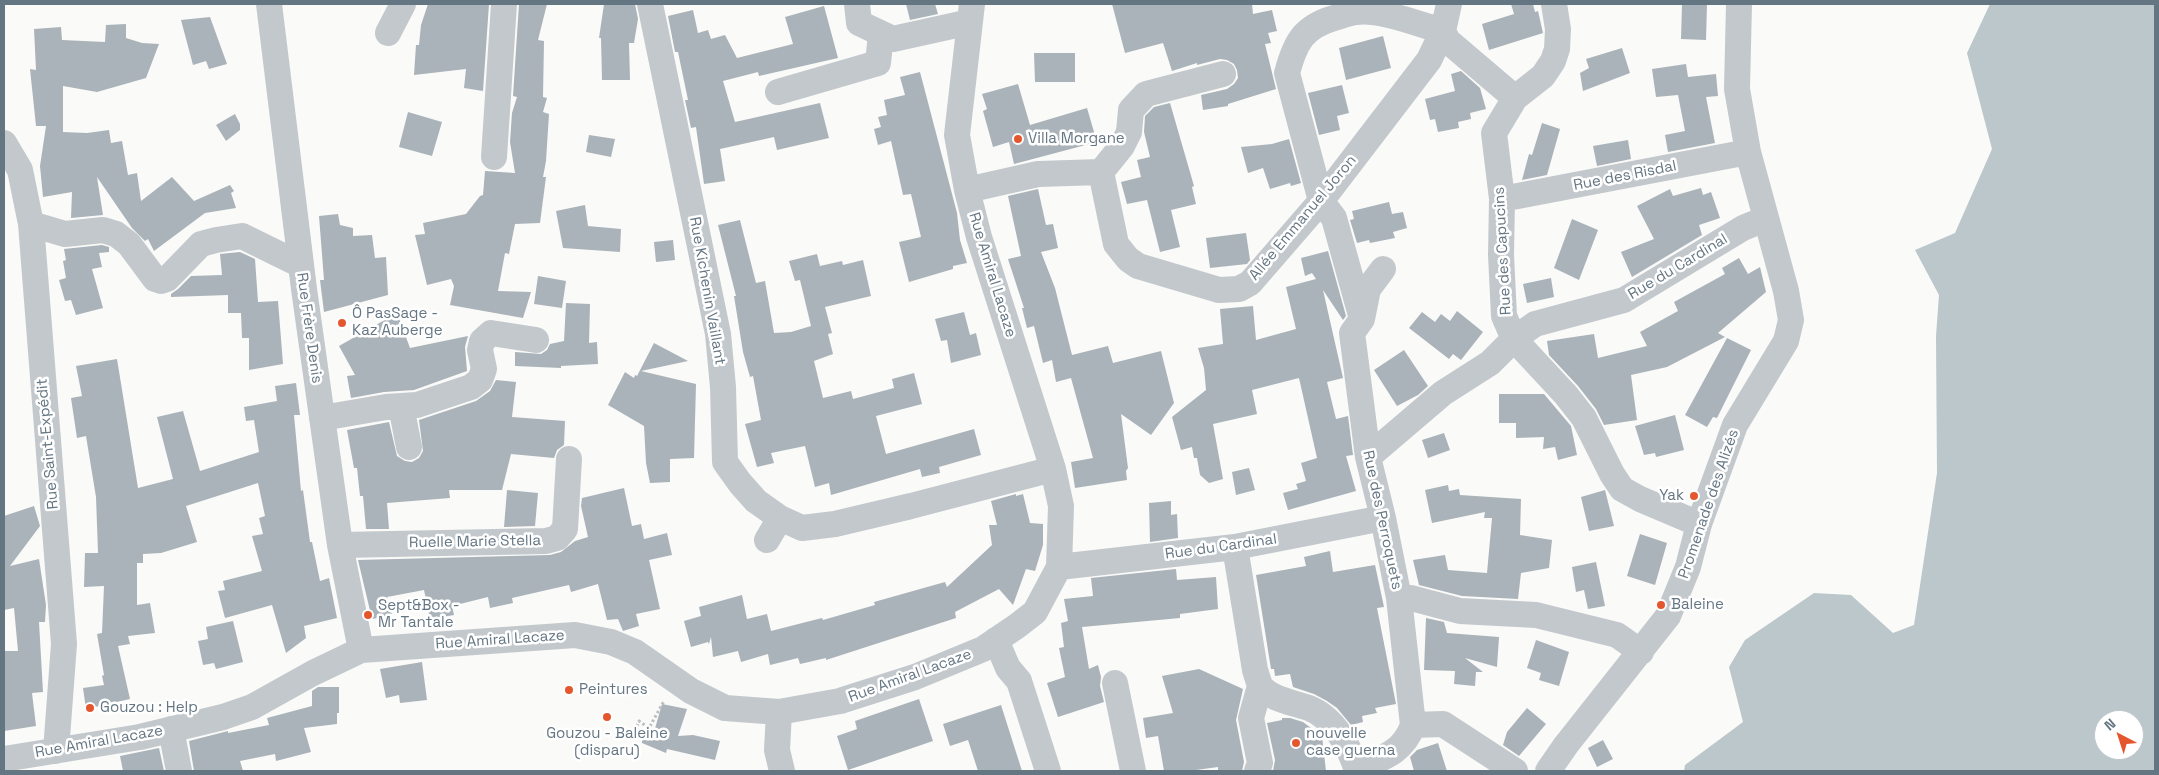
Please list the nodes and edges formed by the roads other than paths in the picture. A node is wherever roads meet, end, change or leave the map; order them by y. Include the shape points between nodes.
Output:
1 (269, 4) edge
2 (403, 4) edge
3 (504, 4) edge
4 (650, 4) edge
5 (857, 4) edge
6 (1449, 4) edge
7 (1554, 4) edge
8 (1739, 4) edge
9 (971, 13) edge
10 (1443, 31) junction
11 (388, 33) dead end
12 (882, 34) junction
13 (1223, 74) dead end
14 (778, 92) dead end
15 (1515, 98) junction
16 (4, 143) edge
17 (1748, 152) junction
18 (494, 157) dead end
19 (1101, 172) junction
20 (967, 190) junction
21 (1502, 199) junction
22 (1321, 201) junction
23 (1765, 219) junction
24 (31, 224) junction
25 (301, 265) junction
26 (1383, 269) dead end
27 (1362, 319) junction
28 (1514, 339) junction
29 (536, 340) dead end
30 (401, 406) junction
31 (322, 418) junction
32 (409, 447) dead end
33 (1368, 457) junction
34 (568, 459) dead end
35 (1053, 469) junction
36 (1383, 518) junction
37 (1699, 524) junction
38 (340, 545) junction
39 (1236, 547) junction
40 (1058, 567) junction
41 (1399, 598) junction
42 (996, 640) junction
43 (361, 650) junction
44 (1641, 652) junction
45 (1115, 683) dead end
46 (1260, 686) junction
47 (779, 712) junction
48 (1414, 725) junction
49 (171, 729) junction
50 (56, 751) junction
51 (4, 759) edge
52 (1357, 770) edge
53 (179, 771) edge
54 (782, 771) edge
55 (1048, 771) edge
56 (1133, 771) edge
57 (1257, 771) edge
58 (1515, 771) edge
59 (1548, 771) edge

1 - 25 street, Rue Frère Denis
2 - 11 street
3 - 18 street
4 - 35 street, Rue Kichenin Vaillant via 718,334 725,462 774,529 835,524
5 - 12 street via 858,22
6 - 10 street, Allée Emmanuel Joron
7 - 15 street, Rue des Capucins via 1558,29 1553,62 1543,76
8 - 17 street, Promenade des Alizés via 1737,89
9 - 12 street via 893,39
9 - 20 street, Rue Amiral Lacaze via 957,135
10 - 15 street via 1448,41
10 - 22 street, Allée Emmanuel Joron via 1429,60
10 - 22 street via 1387,16 1356,12 1318,23 1301,38 1286,72
12 - 14 street via 878,63
13 - 19 street via 1146,94 1131,110 1122,146
15 - 21 street, Rue des Capucins via 1494,134
16 - 24 street, Rue Saint-Expédit via 20,170
17 - 21 street, Rue des Risdal
17 - 23 street, Promenade des Alizés
19 - 20 street via 1038,174
19 - 22 street, Allée Emmanuel Joron via 1116,244 1128,259 1138,266 1219,290 1240,289 1250,283
20 - 35 street, Rue Amiral Lacaze
21 - 28 street, Rue des Capucins via 1504,316
22 - 27 street via 1334,218
23 - 28 street, Rue du Cardinal via 1743,228 1624,300 1535,324
23 - 37 street, Promenade des Alizés via 1791,320 1786,341 1775,362 1735,425
24 - 25 street via 65,234 103,230 116,234 129,244 155,279 161,282 202,244 242,236
24 - 50 street, Rue Saint-Expédit via 64,644
25 - 31 street, Rue Frère Denis
26 - 27 street, Rue des Perroquets via 1368,288
27 - 33 street, Rue des Perroquets via 1352,333
28 - 33 street, Rue du Cardinal via 1490,363 1442,393
28 - 37 street, Rue des Capucins via 1584,418 1622,489
29 - 30 street via 491,334 482,340 480,350 484,369 480,380 471,387 417,405
30 - 31 street
30 - 32 street
31 - 38 street, Rue Frère Denis
33 - 36 street, Rue des Perroquets
34 - 38 street, Ruelle Marie Stella via 565,529 557,538 546,541
35 - 40 street, Rue Amiral Lacaze via 1061,506
36 - 39 street, Rue du Cardinal
36 - 41 street, Rue des Perroquets
37 - 44 street, Promenade des Alizés via 1688,567 1668,616
38 - 43 street, Rue Frère Denis
39 - 40 street, Rue du Cardinal
39 - 46 street
40 - 42 street, Rue Amiral Lacaze via 1035,612
41 - 44 street via 1411,598 1460,611 1536,615 1617,635
41 - 48 street, Rue des Perroquets
42 - 47 street, Rue Amiral Lacaze via 983,649 915,677 840,701
42 - 55 street via 1008,668 1019,681
43 - 47 street, Rue Amiral Lacaze via 575,635 612,642 635,652 691,691 725,708
43 - 49 street, Rue Amiral Lacaze via 313,672 252,707
44 - 59 street, Promenade des Alizés
45 - 56 street
46 - 52 street via 1279,699 1311,709 1332,724 1341,734
46 - 57 street via 1251,718 1260,763
47 - 54 street via 777,750
48 - 52 street via 1409,738 1401,746
48 - 58 street via 1443,724
49 - 50 street, Rue Amiral Lacaze
49 - 53 street
50 - 51 street, Rue Amiral Lacaze

